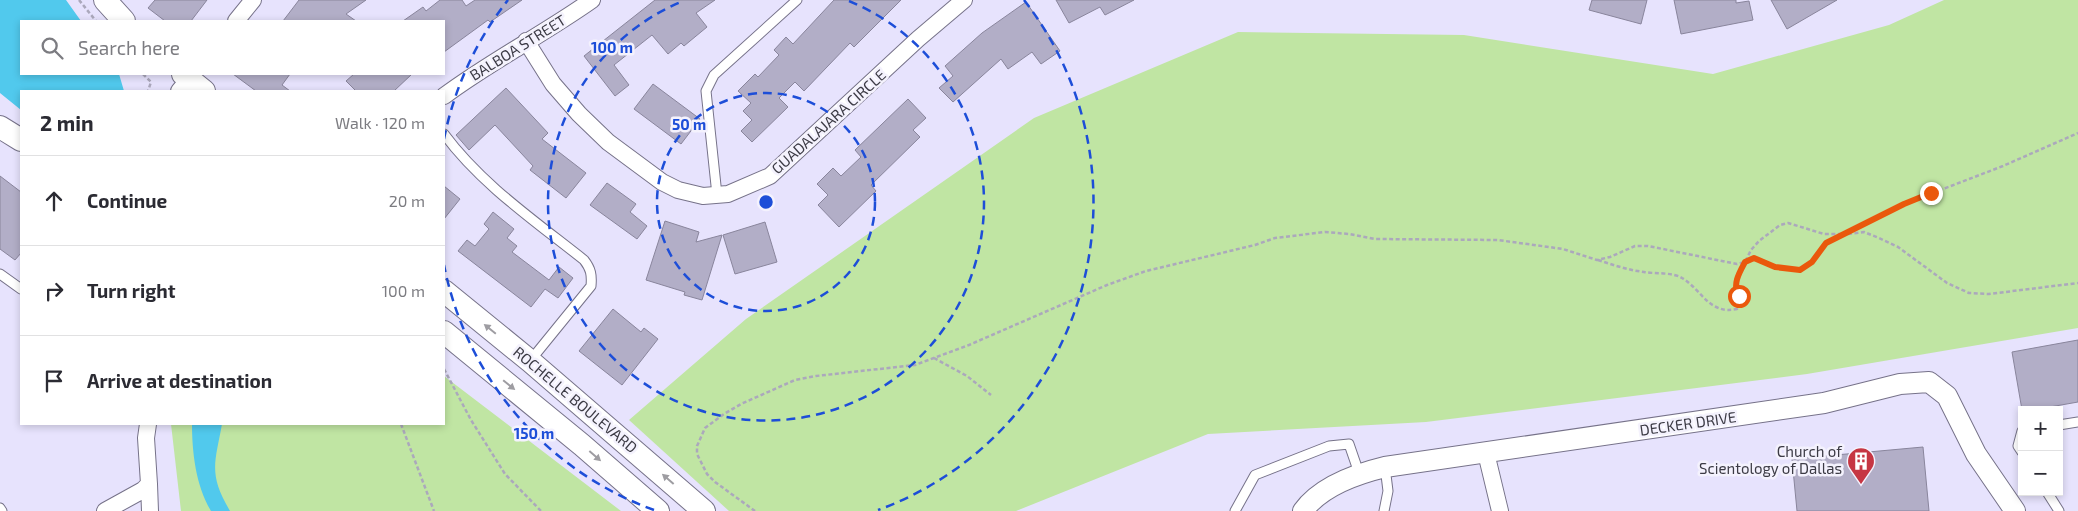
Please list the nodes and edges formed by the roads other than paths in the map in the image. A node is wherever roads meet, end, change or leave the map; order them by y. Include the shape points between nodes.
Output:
1 (105, 0) edge
2 (253, 0) edge
3 (592, 0) edge
4 (797, 0) edge
5 (964, 0) edge
6 (123, 20) edge
7 (237, 20) edge
8 (526, 42) junction
9 (445, 95) edge
10 (0, 127) edge
11 (445, 135) edge
12 (20, 139) edge
13 (718, 195) junction
14 (0, 274) edge
15 (20, 288) edge
16 (445, 291) edge
17 (445, 333) edge
18 (530, 361) junction
19 (2078, 422) edge
20 (2063, 424) edge
21 (148, 425) edge
22 (1486, 453) junction
23 (1385, 467) junction
24 (1359, 473) junction
25 (149, 484) junction
26 (2050, 496) edge
27 (105, 511) edge
28 (150, 511) edge
29 (658, 511) edge
30 (704, 511) edge
31 (1235, 511) edge
32 (1303, 511) edge
33 (1384, 511) edge
34 (1500, 511) edge
35 (2015, 511) edge
36 (2059, 511) edge

1 - 6 main road
2 - 7 street
3 - 8 street, BALBOA STREET
4 - 13 lane via 714,76 706,91
5 - 13 street, GUADALAJARA CIRCLE via 770,176
8 - 9 street, BALBOA STREET
8 - 13 street, GUADALAJARA CIRCLE via 553,84 608,142 678,190 703,196
10 - 12 main road
11 - 18 lane via 484,179 589,267 591,286
14 - 15 lane
18 -> 16 main road, ROCHELLE BOULEVARD
17 -> 29 main road, ROCHELLE BOULEVARD
30 -> 18 main road, ROCHELLE BOULEVARD
19 - 20 lane
21 - 25 street
22 - 23 street, DECKER DRIVE
22 - 34 street
22 - 35 street, DECKER DRIVE via 1814,405 1900,384 1929,382 1947,396 1976,454
23 - 24 street, DECKER DRIVE
23 - 33 lane via 1388,491
24 - 31 lane via 1349,444 1330,446 1255,475
24 - 32 street, DECKER DRIVE via 1334,486
25 - 27 street
25 - 28 street
26 - 36 lane

